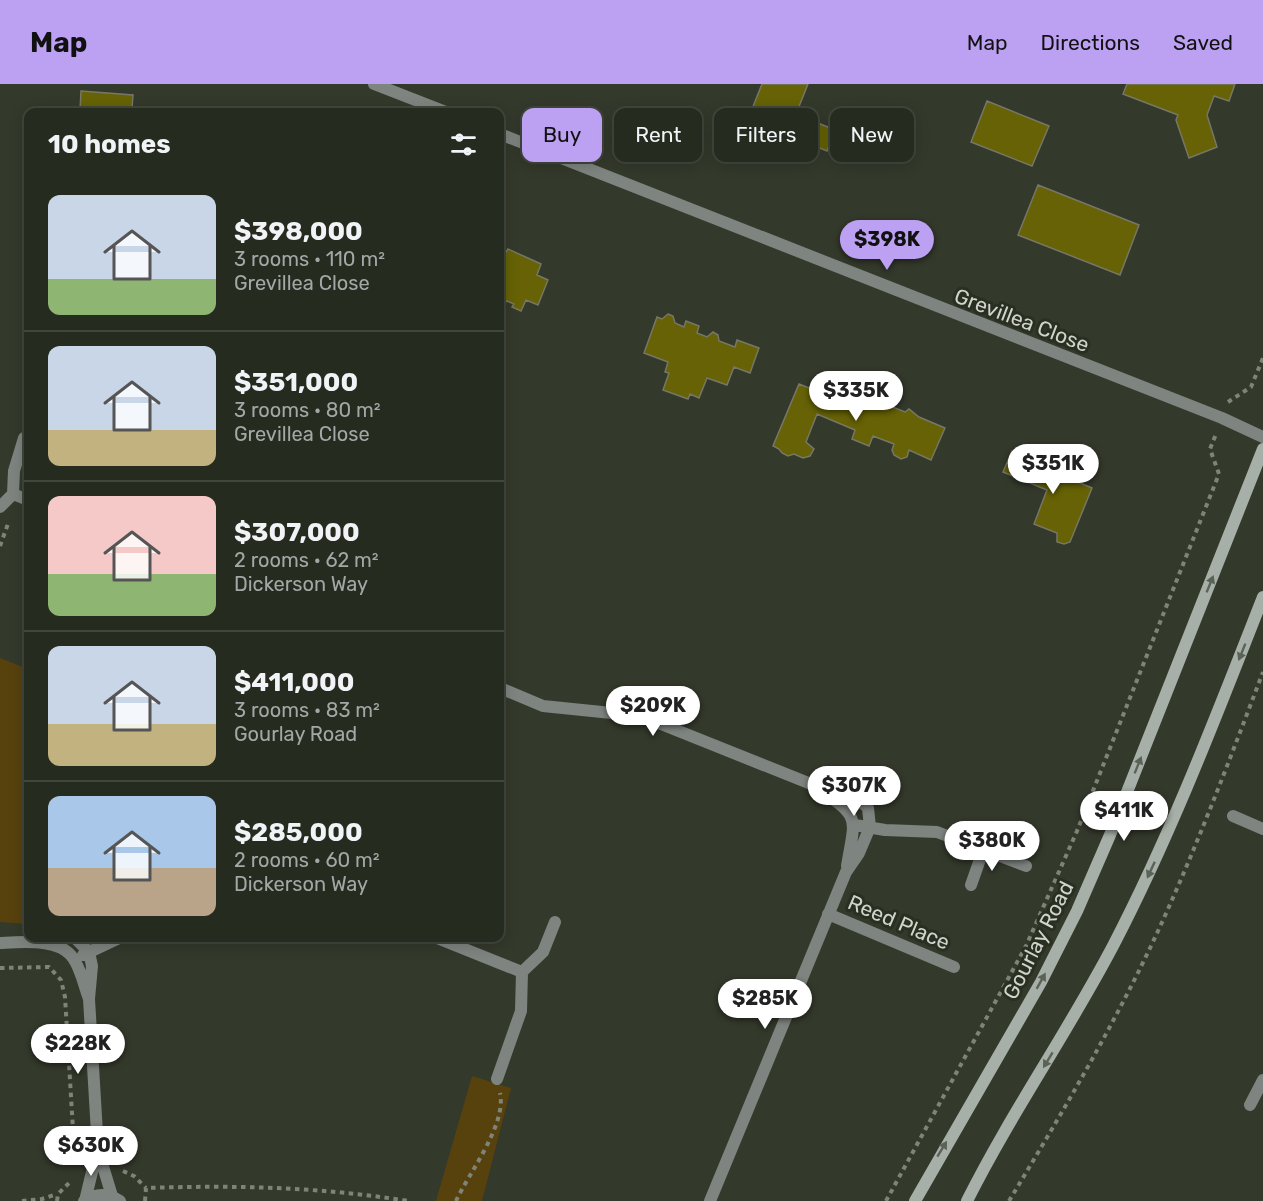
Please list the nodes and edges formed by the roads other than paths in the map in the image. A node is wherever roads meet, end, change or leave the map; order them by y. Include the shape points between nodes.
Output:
1 (374, 84) edge
2 (436, 108) edge
3 (504, 136) edge
4 (1263, 437) edge
5 (24, 438) dead end
6 (1263, 450) edge
7 (14, 494) junction
8 (24, 498) edge
9 (0, 507) edge
10 (1263, 597) edge
11 (504, 690) edge
12 (811, 784) junction
13 (1233, 816) dead end
14 (855, 825) junction
15 (870, 826) junction
16 (1263, 828) edge
17 (984, 848) junction
18 (1026, 866) dead end
19 (846, 872) junction
20 (971, 885) dead end
21 (828, 914) junction
22 (555, 922) dead end
23 (27, 942) joint
24 (79, 942) edge
25 (110, 942) edge
26 (448, 942) edge
27 (0, 943) edge
28 (89, 952) junction
29 (74, 959) junction
30 (954, 967) dead end
31 (522, 972) junction
32 (89, 999) junction
33 (497, 1079) road end
34 (1263, 1080) edge
35 (1250, 1105) dead end
36 (98, 1150) junction
37 (116, 1199) edge
38 (85, 1201) edge
39 (710, 1201) edge
40 (915, 1201) edge
41 (967, 1201) edge

1 - 2 street
3 - 4 street, Grevillea Close
5 - 7 street via 14,471
40 -> 6 main road, Gourlay Road via 1041,982 1077,911
7 - 8 street
7 - 9 street
10 -> 41 main road via 1187,791 1151,870 1074,1017
11 - 12 street via 543,706 641,716
12 - 14 street via 842,805
12 - 15 street via 841,791 860,801 868,808
13 - 16 street
14 - 15 street
14 - 19 street
15 - 17 street via 937,832
15 - 19 street
17 - 18 street
17 - 20 street
19 - 21 street
21 - 30 street, Reed Place
21 - 39 street
22 - 31 street via 543,952
23 - 27 street
23 - 29 street via 52,945
24 - 28 street
25 - 28 street
26 - 31 street
28 - 29 street
28 - 32 street via 93,980
29 - 32 street
31 - 33 street via 521,1011
32 - 36 street
34 - 35 street
36 - 37 street
36 - 38 street
37 - 38 street via 98,1195

